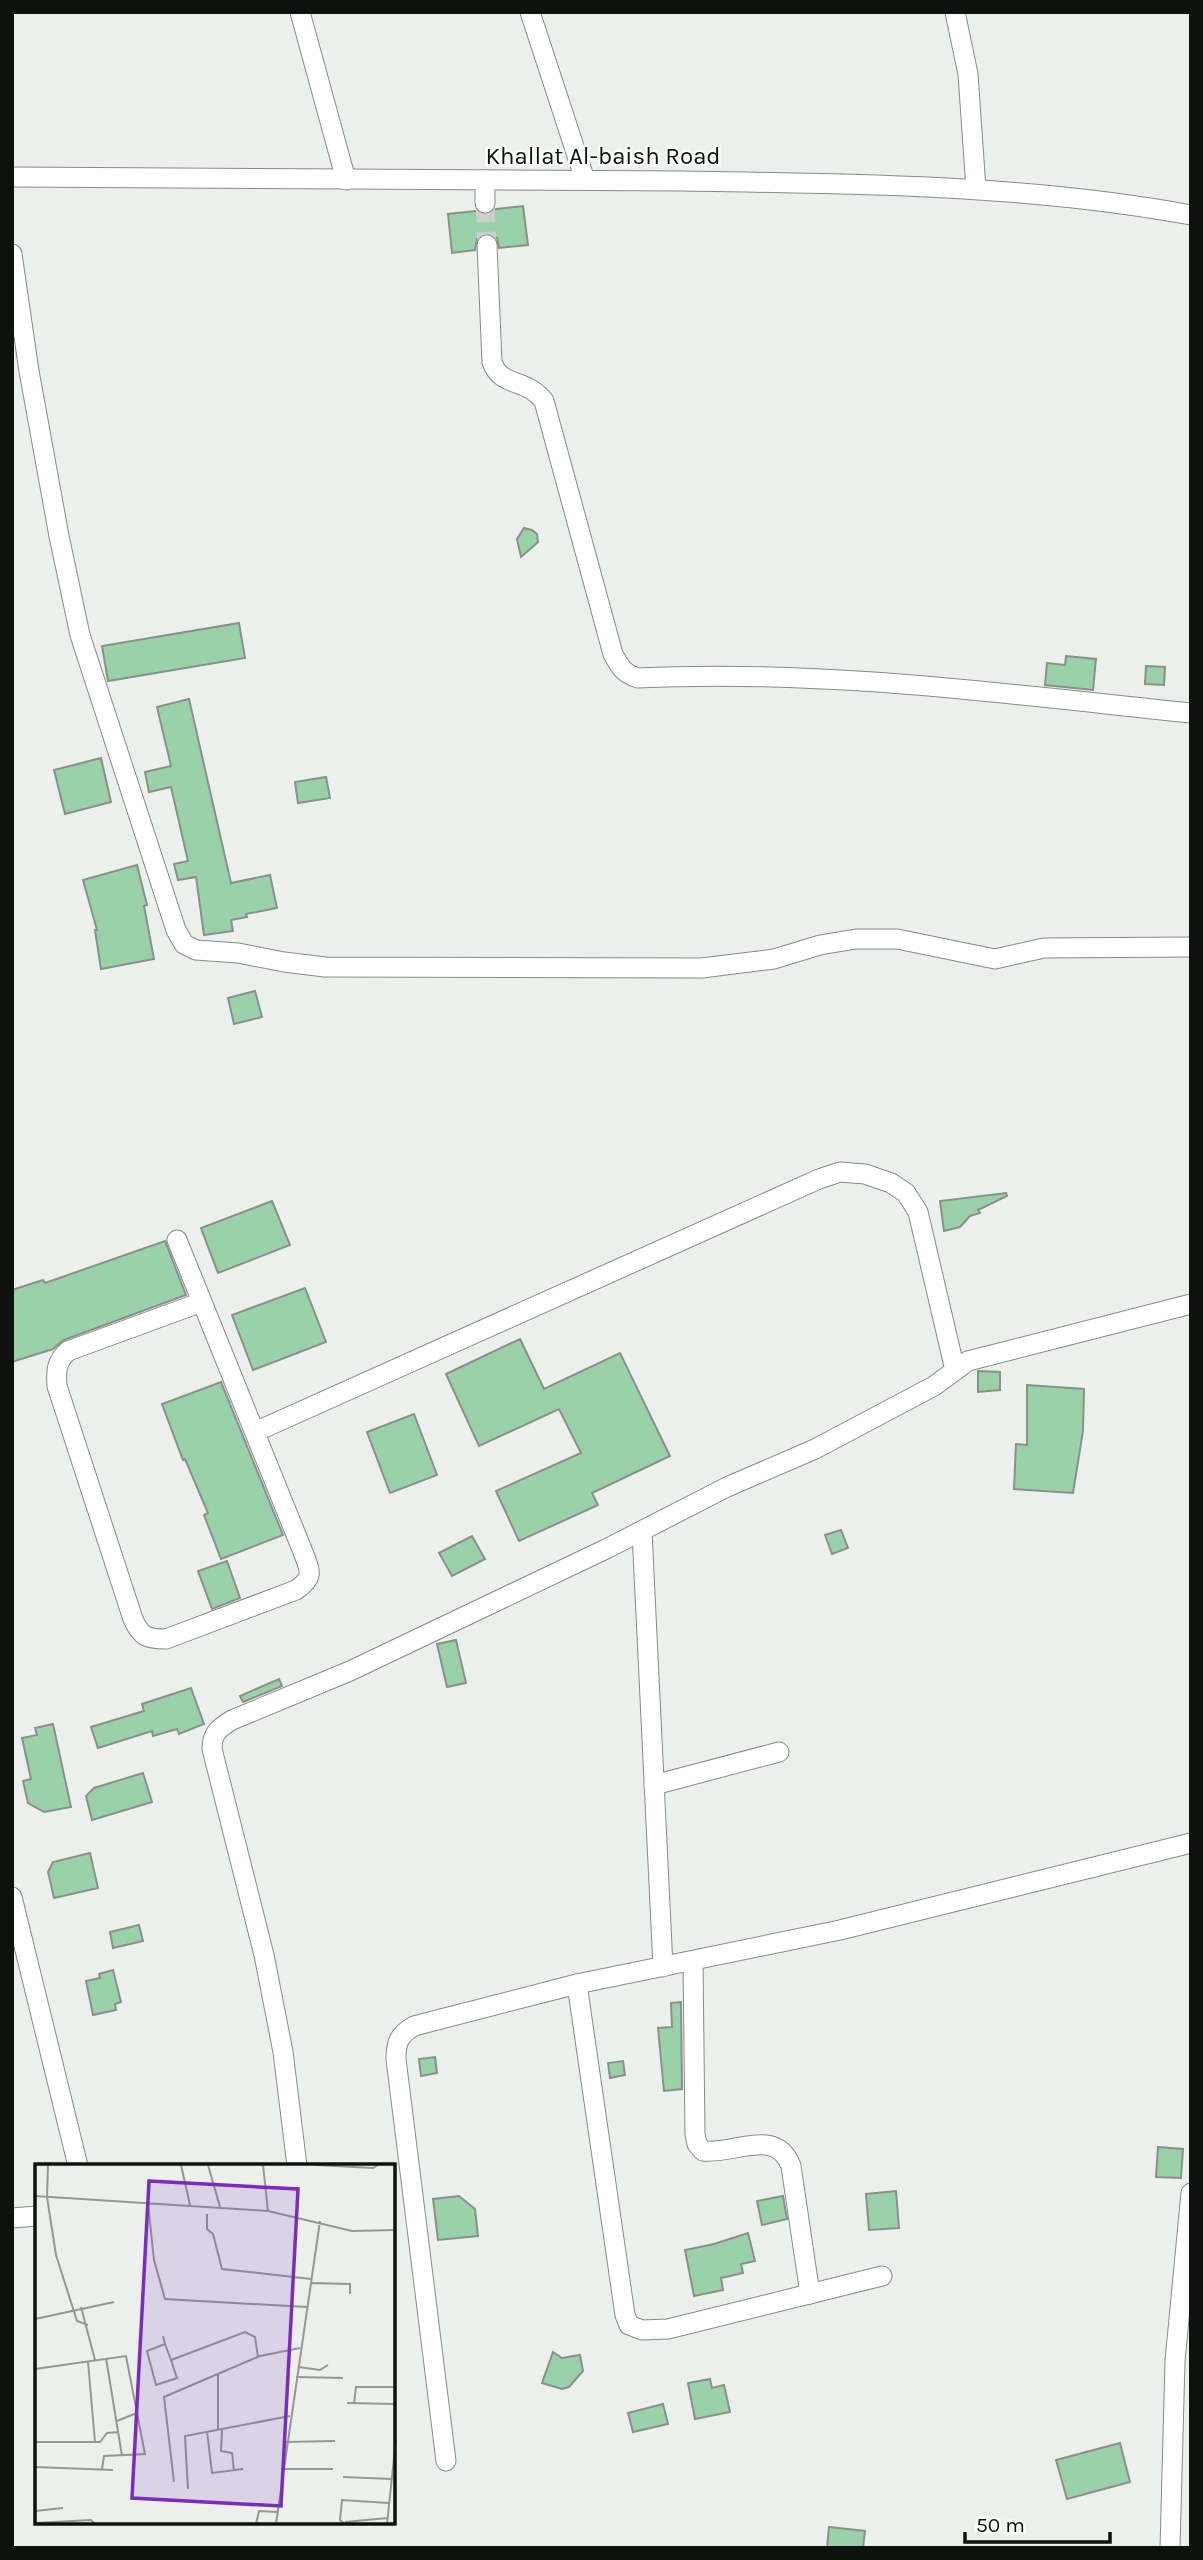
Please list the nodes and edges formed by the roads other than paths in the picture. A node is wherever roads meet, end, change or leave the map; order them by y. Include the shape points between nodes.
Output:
1 (300, 12) edge
2 (530, 12) edge
3 (956, 12) edge
4 (12, 177) edge
5 (346, 180) junction
6 (485, 180) junction
7 (585, 180) junction
8 (976, 189) junction
9 (485, 203) tunnel mouth
10 (1191, 215) edge
11 (487, 245) tunnel mouth
12 (12, 254) edge
13 (1191, 713) edge
14 (1191, 947) edge
15 (177, 1240) dead end
16 (202, 1302) junction
17 (1191, 1304) edge
18 (955, 1370) junction
19 (255, 1432) junction
20 (642, 1532) junction
21 (779, 1752) dead end
22 (654, 1785) junction
23 (1191, 1843) edge
24 (12, 1897) edge
25 (693, 1961) junction
26 (663, 1967) junction
27 (577, 1984) junction
28 (78, 2164) edge
29 (298, 2164) edge
30 (1191, 2193) edge
31 (35, 2216) edge
32 (12, 2218) edge
33 (1187, 2264) edge
34 (882, 2276) dead end
35 (810, 2294) junction
36 (446, 2461) dead end
37 (1170, 2548) edge

1 - 5 street
2 - 7 street
3 - 8 street via 968,74
4 - 5 street, Khallat Al-baish Road
5 - 6 street, Khallat Al-baish Road
6 - 7 street, Khallat Al-baish Road
6 - 9 street
7 - 8 street, Khallat Al-baish Road
8 - 10 street, Khallat Al-baish Road via 1076,197
11 - 13 street via 492,362 503,379 528,386 544,401 614,654 628,675 937,685
12 - 14 street via 80,635 184,944 196,950 325,967 570,970 702,968 775,959 856,939 897,939 995,959 1044,948
15 - 16 street
16 - 19 street
16 - 19 street via 68,1351 56,1369 57,1387 133,1619 139,1633 148,1639 166,1639 307,1583 310,1571
17 - 18 street via 993,1353
18 - 19 street via 918,1212 891,1183 866,1174 840,1172
18 - 20 street via 934,1386 815,1449 727,1487
20 - 22 street
20 - 29 street via 350,1671 232,1720 212,1738 284,2052
21 - 22 street
22 - 26 street
23 - 25 street via 840,1930
24 - 28 street
25 - 26 street
25 - 35 street via 697,2144 703,2151 718,2152 770,2144 786,2155
26 - 27 street
27 - 35 street via 629,2325 642,2330 668,2329
27 - 36 street via 414,2026 401,2034 396,2045
30 - 33 street
31 - 32 street
33 - 37 street via 1175,2361
34 - 35 street

